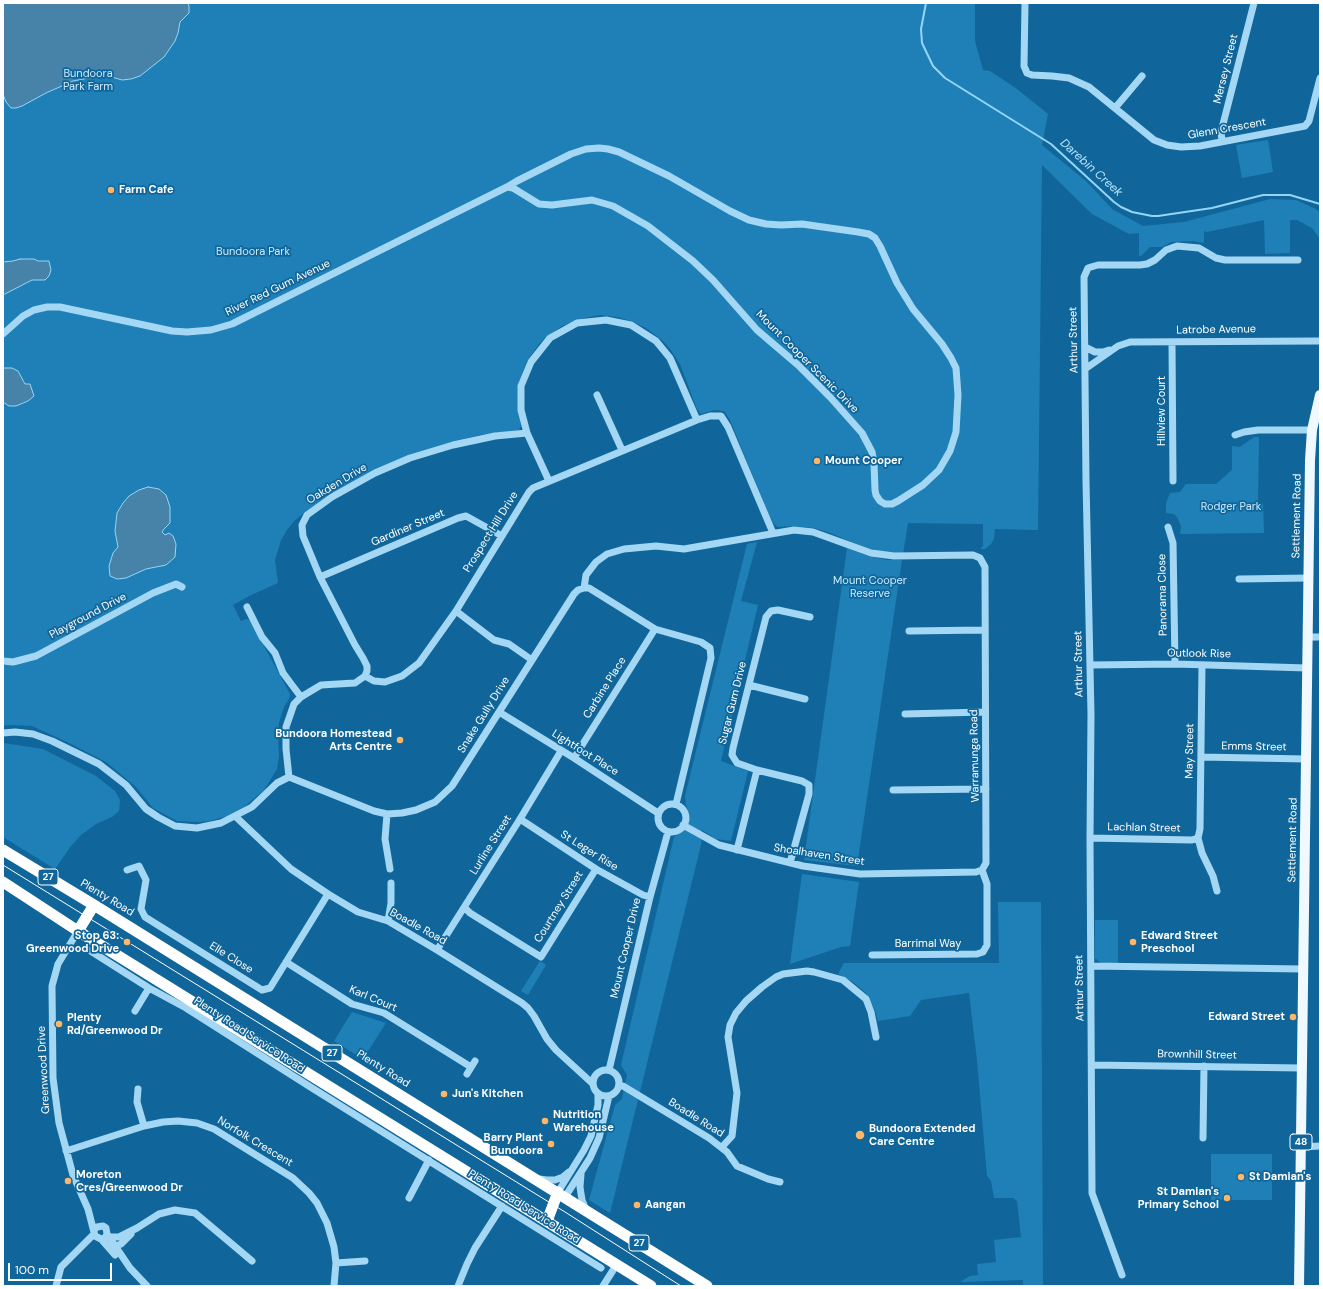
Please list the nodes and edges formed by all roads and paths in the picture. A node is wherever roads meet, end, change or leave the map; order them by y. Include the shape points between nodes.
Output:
1 (1026, 3) edge
2 (1254, 3) edge
3 (1142, 76) dead end
4 (1320, 78) edge
5 (1115, 108) junction
6 (1222, 141) junction
7 (507, 187) junction
8 (1298, 260) dead end
9 (3, 334) edge
10 (1320, 341) edge
11 (1172, 342) junction
12 (1085, 347) junction
13 (1113, 349) junction
14 (1085, 369) junction
15 (597, 395) dead end
16 (1320, 395) edge
17 (697, 420) junction
18 (1312, 430) junction
19 (527, 433) junction
20 (1235, 435) dead end
21 (622, 450) junction
22 (549, 481) junction
23 (1173, 481) dead end
24 (1168, 527) dead end
25 (773, 533) junction
26 (502, 536) junction
27 (980, 558) joint
28 (320, 577) junction
29 (1308, 578) junction
30 (1239, 579) dead end
31 (182, 587) dead end
32 (584, 588) junction
33 (247, 607) dead end
34 (456, 610) junction
35 (810, 617) dead end
36 (655, 629) junction
37 (984, 630) junction
38 (909, 631) dead end
39 (1308, 637) junction
40 (1320, 637) edge
41 (532, 660) junction
42 (3, 661) edge
43 (1175, 664) junction
44 (1090, 665) junction
45 (1202, 665) junction
46 (1307, 668) junction
47 (365, 676) junction
48 (749, 685) junction
49 (300, 697) junction
50 (805, 699) dead end
51 (499, 712) junction
52 (985, 712) junction
53 (905, 714) dead end
54 (3, 733) edge
55 (561, 750) junction
56 (1201, 757) junction
57 (574, 758) junction
58 (1306, 759) junction
59 (758, 770) junction
60 (289, 777) junction
61 (893, 790) dead end
62 (986, 790) junction
63 (676, 804) junction
64 (658, 813) junction
65 (387, 814) junction
66 (235, 816) junction
67 (520, 819) junction
68 (683, 825) junction
69 (668, 832) junction
70 (1090, 838) junction
71 (1198, 838) junction
72 (3, 850) edge
73 (737, 850) junction
74 (790, 863) junction
75 (390, 869) dead end
76 (596, 869) junction
77 (126, 870) dead end
78 (982, 870) junction
79 (3, 882) edge
80 (391, 883) dead end
81 (1217, 891) dead end
82 (328, 894) junction
83 (650, 897) junction
84 (94, 904) junction
85 (465, 908) junction
86 (388, 921) junction
87 (78, 930) junction
88 (89, 950) dead end
89 (438, 950) junction
90 (110, 951) junction
91 (983, 952) joint
92 (872, 955) dead end
93 (286, 962) junction
94 (114, 966) junction
95 (1091, 966) junction
96 (1303, 969) junction
97 (149, 988) junction
98 (135, 1011) dead end
99 (876, 1037) dead end
100 (1092, 1065) junction
101 (1204, 1066) junction
102 (1301, 1068) junction
103 (578, 1070) junction
104 (609, 1070) junction
105 (597, 1073) junction
106 (467, 1074) dead end
107 (593, 1084) junction
108 (619, 1086) junction
109 (138, 1089) dead end
110 (598, 1094) junction
111 (609, 1096) junction
112 (374, 1120) junction
113 (144, 1126) junction
114 (1203, 1138) dead end
115 (1320, 1146) edge
116 (722, 1147) junction
117 (1301, 1147) junction
118 (66, 1151) junction
119 (429, 1160) junction
120 (572, 1170) junction
121 (581, 1171) junction
122 (534, 1178) junction
123 (780, 1182) dead end
124 (561, 1195) junction
125 (409, 1198) dead end
126 (502, 1206) junction
127 (88, 1209) junction
128 (587, 1211) junction
129 (547, 1221) junction
130 (101, 1225) junction
131 (137, 1228) junction
132 (101, 1236) junction
133 (112, 1248) junction
134 (598, 1252) junction
135 (583, 1257) junction
136 (252, 1261) dead end
137 (365, 1261) dead end
138 (336, 1263) junction
139 (616, 1264) junction
140 (601, 1268) dead end
141 (1122, 1274) dead end
142 (56, 1286) edge
143 (147, 1286) edge
144 (334, 1286) edge
145 (458, 1286) edge
146 (602, 1286) edge
147 (651, 1286) edge
148 (707, 1286) edge
149 (1298, 1286) edge

1 - 5 street, Glenn Crescent via 1024,66 1027,73 1069,78 1089,87
2 - 6 street, Mersey Street via 1221,132
3 - 5 street
4 - 6 street, Glenn Crescent via 1309,121 1305,126
5 - 6 street, Glenn Crescent via 1154,140 1167,145 1200,146
7 - 7 street, Mount Cooper Scenic Drive via 571,154 586,149 608,149 669,176 730,212 749,220 766,224 802,224 869,234 880,246 897,283 913,309 942,344 956,368 956,432 950,452 939,470 923,485 898,501 892,504 880,501 875,490 872,452 862,433 798,365 757,330 693,261 648,226 613,206 592,200 539,204
7 - 9 street, River Red Gum Avenue via 232,324 211,330 172,331 60,307 47,307 23,316
8 - 12 street, Arthur Street via 1225,260 1199,248 1177,246 1166,250 1147,264 1098,265 1088,268 1084,276
10 - 11 street, Latrobe Avenue
11 - 13 street, Latrobe Avenue via 1130,342
11 - 23 street, Hillview Court
12 - 13 street, Latrobe Avenue via 1099,352
12 - 14 street, Arthur Street
13 - 14 street, Latrobe Avenue
14 - 44 street, Arthur Street
15 - 21 street
16 - 18 main road, Settlement Road / 48
17 - 19 street via 670,358 656,341 631,325 606,320 577,323 550,338 531,362 521,386 521,410
17 - 21 street, Prospect Hill Drive
17 - 25 street, Prospect Hill Drive via 721,416 728,426
18 - 20 street via 1258,430
18 - 29 main road, Settlement Road / 48
19 - 22 street
19 - 28 street, Oakden Drive via 496,436 453,445 410,458 375,473 332,497 307,515 302,525 303,536
21 - 22 street, Prospect Hill Drive
22 - 26 street, Prospect Hill Drive via 529,492
24 - 43 street, Panorama Close via 1173,543
25 - 27 street, Snake Gully Drive via 794,530 813,532 871,553 894,556 973,555
25 - 32 street, Snake Gully Drive via 684,548 656,546 624,549 607,554 596,562 586,575
26 - 28 street, Gardiner Street via 466,516
26 - 34 street, Prospect Hill Drive
27 - 37 street, Warramunga Road via 985,567
28 - 47 street, Oakden Drive via 367,666
29 - 30 street
29 - 39 main road, Settlement Road / 48
31 - 42 street, Playground Drive via 176,584 153,593 36,656 13,662
32 - 36 street via 589,588
32 - 41 street, Snake Gully Drive via 574,594
33 - 49 street via 262,637 275,653 282,673
34 - 41 street via 494,640 509,644
34 - 47 street, Prospect Hill Drive via 408,672 385,682 374,681
35 - 48 street, Sugar Gum Drive via 778,610 767,614
36 - 57 street, Carbine Place
36 - 63 street via 701,642 710,648 711,658
37 - 38 street
37 - 52 street, Warramunga Road
39 - 40 street
39 - 46 main road, Settlement Road / 48
41 - 51 street, Snake Gully Drive
43 - 44 street, Outlook Rise
43 - 45 street, Outlook Rise
44 - 70 street, Arthur Street
45 - 46 street, Outlook Rise
45 - 56 street, May Street
46 - 58 main road, Settlement Road / 48
47 - 49 street via 355,683 321,685
48 - 50 street
48 - 59 street, Sugar Gum Drive via 732,755 737,763
49 - 60 street via 294,704 286,727
51 - 55 street, Lightfoot Place
51 - 65 street, Snake Gully Drive via 446,793 435,802 416,810
52 - 53 street
52 - 62 street, Warramunga Road
54 - 66 street via 33,734 99,764 126,785 146,809 175,826 197,828 221,823
55 - 57 street, Lightfoot Place
55 - 67 street, Lurline Street
56 - 58 street, Emms Street
56 - 71 street, May Street
57 - 64 street, Lightfoot Place
58 - 96 main road, Settlement Road / 48
59 - 73 street
59 - 74 street, Sugar Gum Drive via 809,785 809,794
60 - 65 street, Snake Gully Drive
60 - 66 street via 277,783 252,807
61 - 62 street
62 - 78 street, Warramunga Road via 986,863
63 - 64 street via 667,804
63 - 68 street via 685,813
64 - 69 street via 660,826
65 - 75 street via 385,839
66 - 82 street, Boadle Road via 291,869
67 - 76 street, St Leger Rise
67 - 85 street, Lurline Street
68 - 69 street via 678,830
68 - 73 street, Shoalhaven Street via 714,843
69 - 83 street, Mount Cooper Drive
70 - 71 street, Lachlan Street
70 - 95 street, Arthur Street
71 - 81 street
72 - 84 highway, Plenty Road / 27
73 - 74 street, Shoalhaven Street
74 - 78 street, Shoalhaven Street via 860,874
76 - 83 street, St Leger Rise
76 - 85 street, Courtney Street via 541,957
77 - 93 street, Elle Close via 138,866 146,880 141,909 145,918 262,990 270,988
78 - 91 street, Warramunga Road via 987,884 987,945
79 - 87 highway
80 - 86 street
82 - 86 street, Boadle Road via 358,912
82 - 93 street, Elle Close
83 - 104 street, Mount Cooper Drive
84 - 87 highway
84 - 122 highway, Plenty Road / 27
85 - 89 street, Lurline Street
86 - 89 street, Boadle Road
87 - 90 highway
87 - 118 street, Greenwood Drive via 58,964 52,993 54,1094 58,1123
88 - 94 street, Plenty Road Service Road
89 - 103 street, Boadle Road via 528,1008 556,1050
90 - 94 street
90 - 112 highway
91 - 92 street, Barrimal Way
93 - 106 street, Karl Court via 352,1004 384,1013 473,1064
94 - 97 street, Plenty Road Service Road
95 - 96 street
95 - 100 street, Arthur Street
96 - 102 main road, Settlement Road / 48
97 - 98 street
97 - 112 street, Plenty Road Service Road via 186,1008 312,1088
99 - 116 street via 872,1012 866,999 843,980 807,971 776,977 746,1001 730,1025 728,1037 737,1093 732,1136
100 - 101 street, Brownhill Street
100 - 141 street, Arthur Street via 1092,1193
101 - 102 street, Brownhill Street
101 - 114 street
102 - 117 main road, Settlement Road / 48
103 - 105 street
103 - 107 street, Boadle Road
104 - 105 street
104 - 108 street via 616,1074
105 - 107 street
107 - 110 street
108 - 111 street via 616,1092
108 - 116 street, Boadle Road via 623,1086
109 - 113 street via 137,1102
110 - 111 street
110 - 120 street via 591,1136
111 - 121 street via 598,1138 590,1158
112 - 119 street, Plenty Road Service Road
112 - 129 highway
113 - 118 street, Norfolk Crescent
113 - 138 street, Norfolk Crescent via 178,1121 205,1125 293,1178 309,1193 322,1212 332,1235
115 - 117 street
116 - 123 street, Boadle Road via 737,1166
117 - 149 main road, Settlement Road / 48
118 - 127 street, Greenwood Drive
119 - 125 street
119 - 126 street, Plenty Road Service Road
120 - 122 street via 555,1180
120 - 124 street
121 - 124 street
121 - 128 street via 580,1187
122 - 124 highway, Plenty Road / 27
124 - 128 highway, Plenty Road / 27
124 - 129 highway
126 - 135 street, Plenty Road Service Road
126 - 145 street via 467,1264
127 - 130 street, Greenwood Drive
127 - 132 street, Greenwood Drive
128 - 148 highway, Plenty Road / 27
129 - 134 highway
130 - 132 street via 97,1227
130 - 132 street, Greenwood Drive via 106,1228
131 - 132 street via 119,1237
131 - 133 street via 121,1244
131 - 136 street via 159,1214 175,1210 195,1213
132 - 133 street, Greenwood Drive
132 - 142 street via 80,1249 61,1267
133 - 143 street, Greenwood Drive via 118,1258
134 - 135 street, Plenty Road Service Road
134 - 139 highway
135 - 140 street, Plenty Road Service Road
137 - 138 street
138 - 144 street, Norfolk Crescent
139 - 146 street
139 - 147 highway

